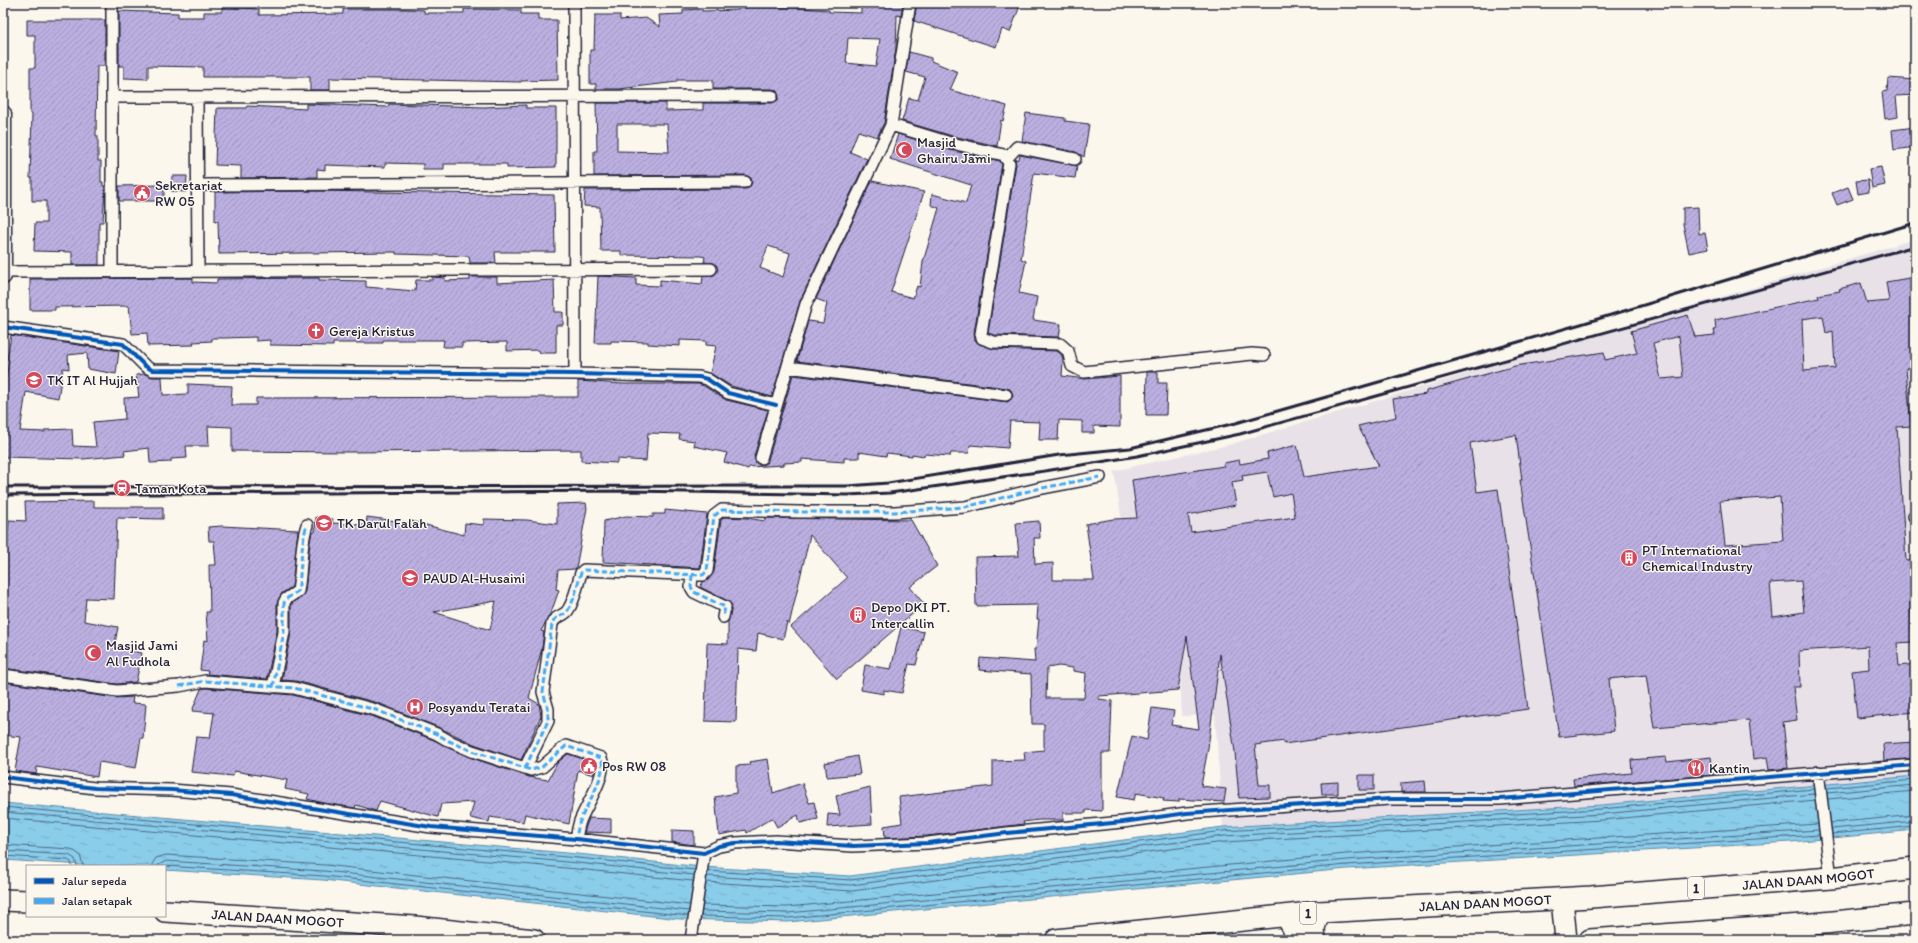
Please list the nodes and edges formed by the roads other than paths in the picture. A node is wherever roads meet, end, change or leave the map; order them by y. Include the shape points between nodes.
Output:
1 (112, 3) edge
2 (574, 3) edge
3 (910, 3) edge
4 (574, 96) junction
5 (772, 96) dead end
6 (112, 97) junction
7 (197, 97) junction
8 (3, 114) edge
9 (891, 125) junction
10 (1007, 158) junction
11 (1075, 158) dead end
12 (745, 182) dead end
13 (574, 183) junction
14 (197, 185) junction
15 (3, 186) edge
16 (575, 269) junction
17 (711, 269) dead end
18 (198, 271) junction
19 (3, 272) edge
20 (112, 272) junction
21 (3, 276) edge
22 (3, 327) edge
23 (1264, 355) dead end
24 (788, 367) junction
25 (575, 374) junction
26 (1006, 394) dead end
27 (776, 405) junction
28 (761, 458) dead end
29 (1100, 477) dead end
30 (307, 524) dead end
31 (692, 576) junction
32 (723, 617) dead end
33 (3, 675) edge
34 (273, 687) junction
35 (1915, 765) edge
36 (525, 768) junction
37 (3, 777) edge
38 (1819, 777) junction
39 (576, 839) junction
40 (704, 858) junction
41 (1915, 868) edge
42 (1831, 878) junction
43 (1562, 899) junction
44 (3, 900) edge
45 (26, 901) edge
46 (166, 911) edge
47 (1320, 912) junction
48 (1915, 914) edge
49 (1286, 916) junction
50 (534, 940) edge
51 (691, 940) edge
52 (1056, 940) edge
53 (1295, 940) edge
54 (1315, 940) edge
55 (1566, 940) edge
56 (1590, 940) edge

1 - 6 street
2 - 4 street
3 - 9 street
4 - 5 street
4 - 7 street
4 - 13 street
6 - 7 street
6 - 20 street
7 - 14 street
8 - 15 street
9 - 10 street via 947,142 1004,155
9 - 24 street via 806,304
10 - 11 street via 1017,147
10 - 23 street via 1009,162 982,338 993,342 1060,344 1068,351 1072,366 1084,372 1252,354
12 - 13 street
13 - 14 street
13 - 16 street
14 - 18 street
15 - 19 street
16 - 17 street
16 - 18 street
16 - 25 street
18 - 20 street
19 - 20 street
19 - 21 street
22 - 25 street via 123,344 152,370
24 - 26 street
24 - 27 street
25 - 27 street via 699,377 708,379 728,393
27 - 28 street
29 - 31 street via 965,507 888,512 722,510 714,516 707,571 703,575
30 - 34 street via 298,591 284,603 284,632
31 - 32 street via 694,592 725,607
31 - 36 street via 586,569 582,571 569,609 555,618 552,624 543,692 548,709 548,721
33 - 34 street via 117,691 179,686 205,681
34 - 36 street via 294,688 376,710 472,751
35 - 38 street
36 - 39 street via 542,768 566,746 601,758 599,780 580,822
37 - 39 street via 95,788 231,795 431,827
38 - 40 street via 1500,799 1383,799 1186,813 928,843 853,846 776,841 735,843 719,846
38 - 42 street
39 - 40 street
40 - 51 street
41 - 42 highway, JALAN DAAN MOGOT / 1
42 - 43 highway, JALAN DAAN MOGOT / 1
43 - 47 highway, JALAN DAAN MOGOT / 1
43 - 55 highway
44 - 45 highway
46 - 50 highway, JALAN DAAN MOGOT via 415,927
47 - 49 highway, JALAN DAAN MOGOT / 1
47 - 54 highway via 1314,928
48 - 56 highway via 1803,925
49 - 52 highway, JALAN DAAN MOGOT / 1
49 - 53 highway via 1294,929

